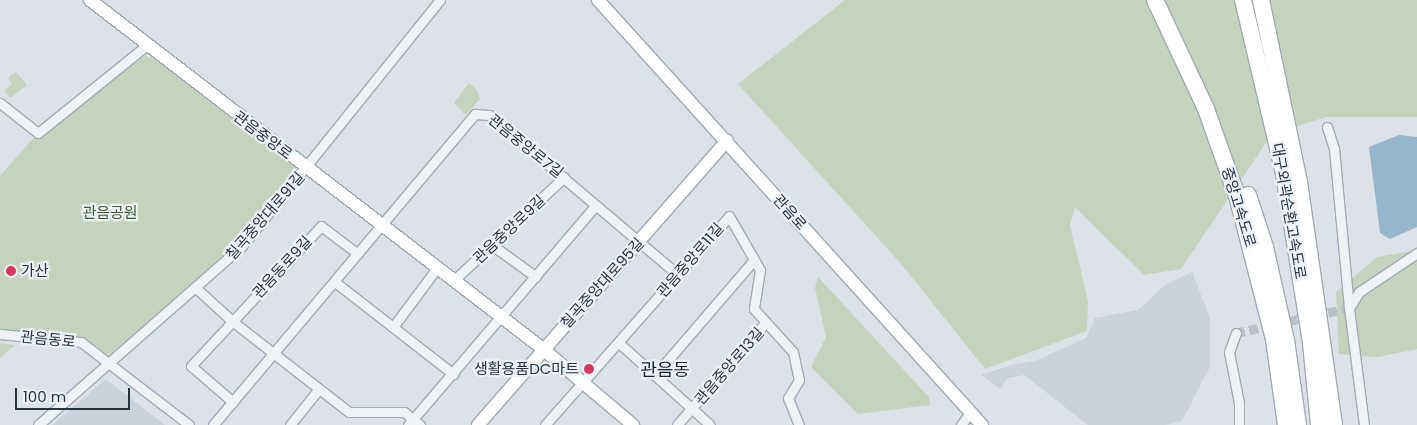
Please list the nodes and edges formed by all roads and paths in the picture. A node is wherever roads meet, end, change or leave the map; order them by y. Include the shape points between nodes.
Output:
1 (90, 0) edge
2 (440, 0) edge
3 (598, 0) edge
4 (1155, 0) edge
5 (1168, 0) edge
6 (1243, 0) edge
7 (1261, 0) edge
8 (147, 45) junction
9 (0, 103) edge
10 (1327, 127) dead end
11 (727, 142) junction
12 (307, 168) junction
13 (564, 177) junction
14 (596, 205) junction
15 (382, 225) junction
16 (638, 241) junction
17 (492, 245) junction
18 (1417, 253) edge
19 (358, 254) junction
20 (754, 260) junction
21 (437, 268) junction
22 (677, 274) junction
23 (536, 277) junction
24 (454, 281) junction
25 (335, 282) junction
26 (196, 288) junction
27 (1349, 308) junction
28 (502, 318) junction
29 (232, 321) junction
30 (766, 322) junction
31 (392, 326) junction
32 (1236, 333) dead end
33 (0, 334) edge
34 (618, 342) junction
35 (543, 349) junction
36 (274, 354) junction
37 (110, 363) junction
38 (453, 374) junction
39 (655, 375) junction
40 (583, 384) junction
41 (318, 390) junction
42 (232, 402) junction
43 (691, 410) junction
44 (971, 412) junction
45 (414, 423) edge
46 (550, 423) edge
47 (38, 425) edge
48 (189, 425) edge
49 (214, 425) edge
50 (290, 425) edge
51 (478, 425) edge
52 (633, 425) edge
53 (677, 425) edge
54 (710, 425) edge
55 (799, 425) edge
56 (961, 425) edge
57 (982, 425) edge
58 (1239, 425) edge
59 (1286, 425) edge
60 (1298, 425) edge
61 (1318, 425) edge
62 (1334, 425) edge
63 (1364, 425) edge

1 - 8 main road, 관음중앙로
2 - 12 street, 칠곡중앙대로91길
3 - 11 main road, 관음로
4 - 59 highway, 중앙고속도로 via 1206,109 1238,199 1274,339
5 - 60 highway, 중앙고속도로 via 1212,95 1265,247 1286,340
6 - 61 highway, 대구외곽순환고속도로 via 1284,174 1311,343
7 - 62 highway, 대구외곽순환고속도로 via 1299,182
8 - 9 street via 38,133
8 - 12 main road, 관음중앙로
10 - 27 street via 1336,166
11 - 16 main road, 칠곡중앙대로95길
11 - 44 main road, 관음로
12 - 15 main road, 관음중앙로
12 - 26 street, 칠곡중앙대로91길 via 242,246
13 - 14 street, 관음중앙로7길
13 - 15 street, 관음중앙로7길 via 489,115 475,114
13 - 17 street, 관음중앙로9길
14 - 16 street, 관음중앙로7길
14 - 23 street
15 - 19 street
15 - 21 main road, 관음중앙로
16 - 22 street, 관음중앙로7길
16 - 35 main road, 칠곡중앙대로95길
17 - 23 street
17 - 24 street, 관음중앙로9길
18 - 27 street via 1359,292
19 - 25 street
19 - 29 street, 관음동로9길 via 321,226
20 - 22 street, 관음중앙로11길 via 728,216
20 - 30 street, 관음중앙로11길 via 760,270 760,284 754,309
20 - 39 street
21 - 24 main road, 관음중앙로
21 - 31 street
22 - 34 street, 관음중앙로11길
23 - 28 street
24 - 28 main road, 관음중앙로
25 - 31 street
25 - 36 street
26 - 29 street
26 - 37 street, 칠곡중앙대로91길
27 - 63 street
28 - 35 main road, 관음중앙로
28 - 38 street
29 - 36 street
29 - 42 street, 관음동로9길 via 191,366
30 - 43 street, 관음중앙로13길
30 - 55 street, 관음중앙로11길 via 793,352 799,380 788,398
31 - 38 street
32 - 58 street via 1230,352 1239,403
33 - 37 street, 관음동로 via 81,342
34 - 39 street
34 - 40 street, 관음중앙로11길
35 - 40 main road, 관음중앙로
35 - 51 main road, 칠곡중앙대로95길
36 - 41 street
36 - 42 street
37 - 47 street, 칠곡중앙대로91길
37 - 48 street, 관음동로
38 - 45 street
39 - 43 street
40 - 46 street, 관음중앙로11길
40 - 52 main road, 관음중앙로
41 - 45 street via 349,412 404,412
41 - 50 street
42 - 49 street
43 - 53 street, 관음중앙로13길
43 - 54 street, 관음중앙로13길
44 - 56 street
44 - 57 main road, 관음로

